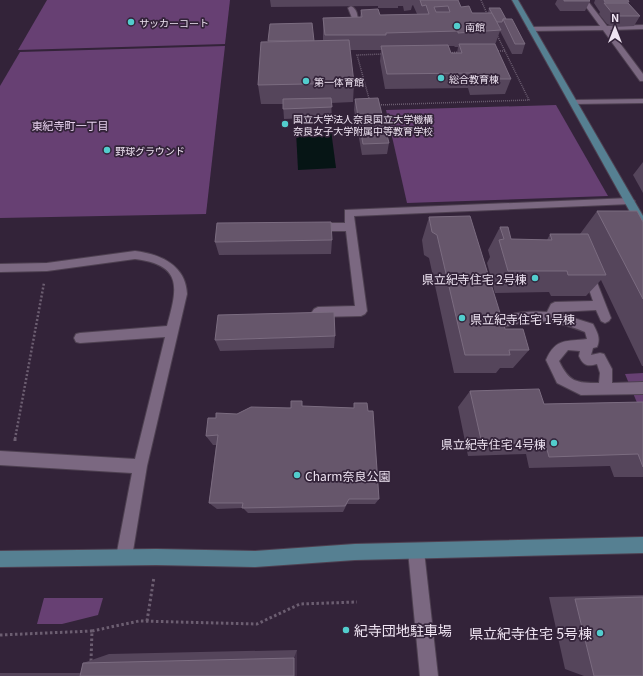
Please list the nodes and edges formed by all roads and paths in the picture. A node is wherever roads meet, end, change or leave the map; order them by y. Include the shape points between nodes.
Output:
1 (481, 0) edge
2 (515, 0) edge
3 (584, 0) edge
4 (351, 8) dead end
5 (491, 22) edge
6 (643, 27) edge
7 (354, 28) edge
8 (605, 28) junction
9 (495, 29) edge
10 (531, 29) junction
11 (505, 51) dead end
12 (466, 52) edge
13 (489, 52) edge
14 (443, 53) edge
15 (388, 54) edge
16 (643, 62) edge
17 (631, 63) junction
18 (643, 79) edge
19 (643, 101) edge
20 (573, 102) junction
21 (630, 202) junction
22 (642, 222) edge
23 (350, 227) junction
24 (303, 228) edge
25 (47, 267) junction
26 (0, 268) edge
27 (588, 272) edge
28 (600, 305) junction
29 (305, 313) edge
30 (550, 317) junction
31 (605, 318) dead end
32 (494, 324) edge
33 (172, 331) junction
34 (80, 338) dead end
35 (588, 345) junction
36 (604, 388) junction
37 (643, 388) edge
38 (6, 458) edge
39 (140, 466) junction
40 (643, 545) edge
41 (416, 551) junction
42 (156, 556) junction
43 (124, 557) junction
44 (0, 559) edge
45 (357, 602) dead end
46 (147, 621) junction
47 (92, 631) junction
48 (0, 635) edge
49 (91, 668) edge
50 (429, 676) edge

1 - 5 path
2 - 10 street
3 - 8 street
4 - 7 street via 358,18
6 - 8 street
8 - 10 street
8 - 17 street
9 - 15 path via 529,100 371,105 357,55
10 - 20 street
11 - 13 path
12 - 14 path
16 - 17 street
17 - 18 street
19 - 20 street
20 - 21 street
21 - 22 street
21 - 23 street via 349,213
23 - 24 street
23 - 29 street via 361,311
25 - 26 street
25 - 33 street via 135,255 151,257 170,267 181,284
25 - 38 path
27 - 28 street
28 - 30 street via 555,306
28 - 31 street
30 - 32 street via 527,317
30 - 35 street via 572,321 589,328 593,343
33 - 34 street
33 - 39 street
35 - 36 street via 585,356 589,361 600,358 607,369 608,379
35 - 36 street via 566,344 558,350 552,360 561,379 581,389
36 - 37 street
38 - 39 street
39 - 43 street
40 - 41 street
41 - 42 street via 355,552 255,559
41 - 50 street
42 - 43 street
42 - 46 path
43 - 44 street
45 - 46 path via 300,604 257,624
46 - 47 path
47 - 48 path
47 - 49 path

